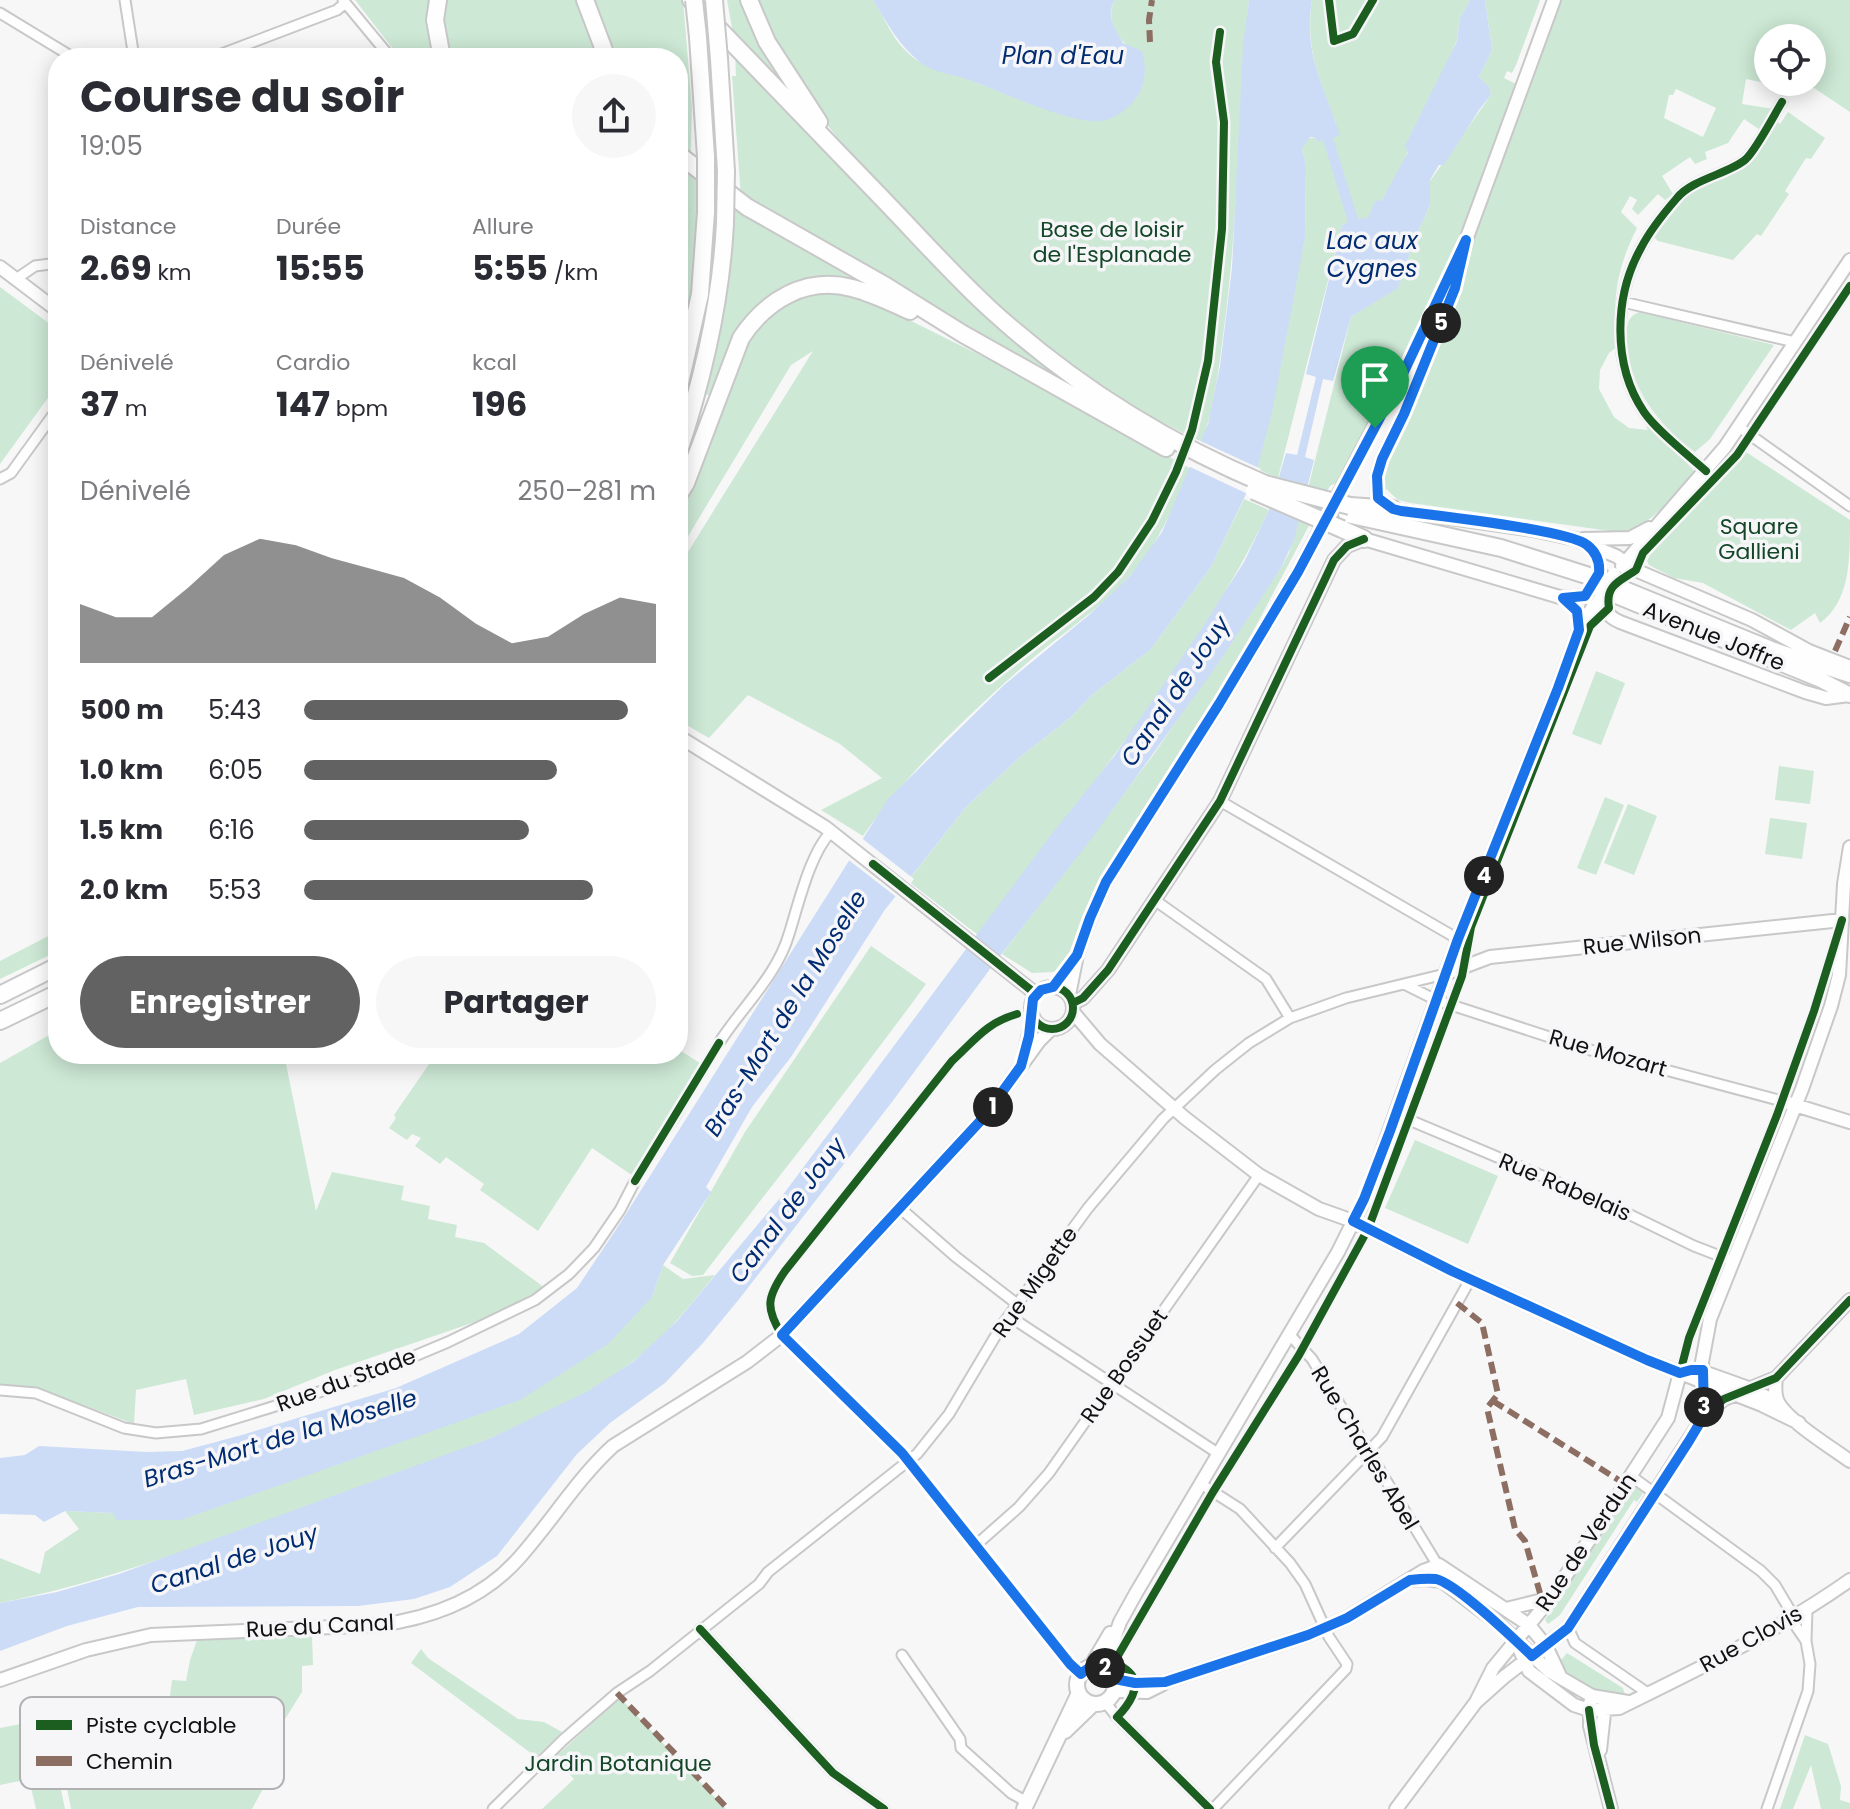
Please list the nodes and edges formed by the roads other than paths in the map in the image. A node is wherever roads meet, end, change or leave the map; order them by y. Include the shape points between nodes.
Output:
1 (125, 0) edge
2 (438, 0) edge
3 (585, 0) edge
4 (692, 0) edge
5 (714, 0) edge
6 (749, 0) edge
7 (1554, 0) edge
8 (344, 1) edge
9 (0, 13) edge
10 (58, 48) edge
11 (132, 48) edge
12 (237, 48) edge
13 (383, 48) edge
14 (440, 48) edge
15 (603, 48) edge
16 (1782, 102) dead end
17 (688, 162) edge
18 (906, 223) junction
19 (1466, 240) junction
20 (1850, 260) edge
21 (48, 265) edge
22 (0, 267) edge
23 (16, 279) junction
24 (1623, 302) junction
25 (48, 303) edge
26 (963, 334) junction
27 (1795, 342) junction
28 (688, 347) edge
29 (48, 422) edge
30 (688, 422) edge
31 (1739, 427) junction
32 (1164, 441) junction
33 (1706, 471) junction
34 (688, 478) edge
35 (0, 479) edge
36 (1260, 487) junction
37 (1850, 506) edge
38 (1393, 509) junction
39 (1668, 514) junction
40 (1343, 516) junction
41 (1364, 539) junction
42 (1581, 542) junction
43 (1625, 562) junction
44 (1596, 588) junction
45 (1563, 598) junction
46 (1579, 630) junction
47 (1850, 667) edge
48 (1850, 675) edge
49 (1850, 695) edge
50 (688, 742) edge
51 (1220, 801) junction
52 (835, 835) junction
53 (1850, 847) edge
54 (1156, 901) junction
55 (1842, 920) junction
56 (1458, 939) junction
57 (1077, 955) junction
58 (48, 971) edge
59 (1445, 974) junction
60 (1404, 984) junction
61 (1053, 987) junction
62 (1036, 994) junction
63 (0, 995) edge
64 (48, 998) edge
65 (1436, 1000) junction
66 (1072, 1004) junction
67 (1033, 1016) junction
68 (1290, 1018) junction
69 (0, 1021) edge
70 (1057, 1028) junction
71 (719, 1043) tunnel mouth
72 (1100, 1044) junction
73 (1021, 1066) junction
74 (1789, 1102) junction
75 (1173, 1108) junction
76 (1395, 1114) junction
77 (1850, 1122) edge
78 (1259, 1175) junction
79 (635, 1181) tunnel mouth
80 (900, 1208) junction
81 (1353, 1221) junction
82 (1733, 1261) junction
83 (1471, 1278) junction
84 (1850, 1300) edge
85 (1017, 1304) junction
86 (1009, 1316) junction
87 (1289, 1334) junction
88 (782, 1335) junction
89 (1680, 1373) junction
90 (1703, 1376) junction
91 (1776, 1378) junction
92 (1111, 1384) junction
93 (1751, 1389) junction
94 (0, 1390) edge
95 (1735, 1395) junction
96 (1778, 1403) junction
97 (1704, 1416) junction
98 (1799, 1423) junction
99 (1368, 1451) junction
100 (1219, 1454) junction
101 (1850, 1461) edge
102 (908, 1462) junction
103 (1631, 1476) junction
104 (1201, 1484) junction
105 (1656, 1493) junction
106 (975, 1546) junction
107 (1275, 1548) junction
108 (1439, 1565) junction
109 (1410, 1580) junction
110 (1850, 1580) edge
111 (1442, 1581) junction
112 (1551, 1598) junction
113 (1506, 1609) junction
114 (1807, 1609) junction
115 (1792, 1618) junction
116 (1529, 1625) junction
117 (1568, 1628) junction
118 (700, 1629) junction
119 (1325, 1629) junction
120 (1516, 1641) junction
121 (1806, 1641) junction
122 (1546, 1646) junction
123 (902, 1655) dead end
124 (1528, 1659) junction
125 (1091, 1669) junction
126 (1560, 1676) junction
127 (0, 1680) edge
128 (1079, 1693) junction
129 (1107, 1694) junction
130 (1649, 1694) junction
131 (1592, 1696) junction
132 (1476, 1702) junction
133 (1605, 1705) junction
134 (1589, 1710) junction
135 (1059, 1737) junction
136 (1599, 1757) junction
137 (1026, 1806) edge
138 (493, 1809) edge
139 (884, 1809) edge
140 (1211, 1809) edge
141 (1396, 1809) edge
142 (1611, 1809) edge
143 (1767, 1809) edge

1 - 11 street
2 - 14 highway
3 - 15 highway
4 - 18 highway
4 - 28 highway, bridge via 706,212 700,294
5 - 30 highway, bridge via 725,223 716,312
6 - 18 highway via 767,42 814,116
7 - 19 street
8 - 12 street via 337,10
8 - 13 street
9 - 10 street
16 - 24 street via 1745,160 1678,196 1640,249
17 - 26 highway via 747,207
18 - 32 highway via 1035,347
19 - 38 street via 1455,288 1377,476 1378,498
19 - 40 street
20 - 27 street
21 - 23 street via 29,268
22 - 23 street
23 - 25 street
24 - 27 street
24 - 33 street via 1625,374 1638,403
26 - 32 highway
26 - 34 highway via 854,288 819,286 785,295 753,319 741,338
27 - 31 street
29 - 35 street via 11,473
31 - 33 street
31 - 37 street
32 - 36 highway
33 - 39 street
36 - 40 highway, bridge
36 - 40 highway, bridge
38 - 40 highway
38 - 42 street, Avenue Joffre
39 - 42 street via 1630,538
39 - 43 street
40 - 41 highway
40 - 44 highway, Avenue Joffre via 1496,555
40 - 44 highway, Avenue Joffre via 1501,548
40 - 57 street via 1106,882
41 - 45 street, Avenue Joffre
41 - 51 street via 1347,546 1334,560
42 - 43 street, Avenue Joffre
42 - 44 street via 1597,558
43 - 44 street
43 - 47 street, Avenue Joffre
44 - 45 street, Avenue Joffre
44 - 46 street
44 - 48 main road, Avenue Joffre
44 - 49 main road, Avenue Joffre
44 - 49 street, Avenue Joffre via 1611,618 1816,695
45 - 46 street via 1577,611
46 - 56 street
50 - 52 street
51 - 54 street
51 - 56 street
52 - 62 street
52 - 71 street via 822,844 774,966
53 - 55 street
54 - 66 street via 1108,970
54 - 68 street via 1266,979
55 - 59 street, Rue Wilson via 1490,957
55 - 74 street via 1837,987 1818,1047
56 - 59 street
57 - 61 street
57 - 66 street
58 - 63 highway
59 - 60 street, Rue Migette
59 - 65 street
60 - 65 street, Rue Mozart
60 - 68 street, Rue Migette
61 - 62 street
61 - 66 street
62 - 67 street
64 - 69 highway
65 - 74 street, Rue Mozart via 1583,1048
65 - 76 street
66 - 70 street
66 - 72 street
67 - 70 street via 1041,1026
67 - 73 street
68 - 75 street, Rue Migette via 1231,1056
70 - 72 street
70 - 73 street, Rue du Canal
72 - 75 street
73 - 80 street, Rue du Canal via 984,1117
74 - 77 street
74 - 82 street
75 - 78 street
75 - 85 street, Rue Migette via 1088,1208
76 - 81 street
76 - 82 street, Rue Rabelais
78 - 81 street via 1319,1209
78 - 92 street, Rue Bossuet
79 - 94 street, Rue du Stade via 594,1248 535,1300 367,1376 298,1399 201,1429 156,1433 124,1428 36,1393
80 - 85 street
80 - 88 street, Rue du Canal
81 - 83 street
81 - 87 street
82 - 90 street via 1705,1336
83 - 89 street
83 - 99 street via 1382,1437
84 - 91 street
85 - 86 street, Rue Migette
86 - 92 street
86 - 102 street, Rue Migette via 939,1429
87 - 99 street, Rue Charles Abel via 1312,1359
87 - 100 street
88 - 102 street
88 - 127 street, Rue du Canal via 613,1446 516,1562 486,1587 443,1611 379,1625 151,1635 86,1650
89 - 90 street via 1691,1370
89 - 103 street, Rue de Verdun via 1672,1410
90 - 93 street
90 - 95 street
90 - 97 street
91 - 93 street, Rue de Verdun
91 - 96 street
92 - 100 street
92 - 106 street, Rue Bossuet via 1049,1473
93 - 95 street, Rue de Verdun
93 - 96 street
95 - 97 street, Rue de Verdun
95 - 98 street
96 - 98 street
97 - 105 street, Rue de Verdun
98 - 101 street
99 - 107 street
99 - 108 street, Rue Charles Abel
100 - 104 street
102 - 106 street
102 - 118 street, Rue Migette
103 - 105 street
103 - 112 street, Rue de Verdun
104 - 107 street via 1240,1509
104 - 125 street
105 - 115 street via 1761,1571
105 - 117 street, Rue de Verdun
106 - 125 street via 1070,1664
107 - 119 street via 1305,1584
108 - 109 street
108 - 111 street
108 - 113 street
109 - 111 street
109 - 119 street
110 - 114 street, Rue Clovis
111 - 120 street
112 - 113 street
112 - 116 street, Rue de Verdun
113 - 116 street
114 - 115 street, Rue Clovis
114 - 121 street
115 - 121 street
115 - 130 street, Rue Clovis
116 - 120 street, Rue de Verdun
116 - 122 street
117 - 122 street, Rue de Verdun
117 - 130 street via 1575,1643
118 - 138 street, Rue Migette via 595,1712
118 - 139 street via 833,1773
119 - 129 street via 1165,1682 1156,1690
119 - 140 street via 1346,1669
120 - 124 street
120 - 132 street, Rue de Verdun via 1493,1668
121 - 143 street via 1808,1691
122 - 124 street, Rue de Verdun
122 - 126 street
123 - 137 street via 961,1748
124 - 126 street
124 - 132 street, Rue de Verdun
124 - 134 street via 1529,1671
125 - 128 main road via 1078,1680
125 - 129 main road
126 - 131 street
128 - 129 main road via 1084,1700
128 - 135 main road
129 - 135 main road
129 - 140 street via 1117,1717
130 - 133 street, Rue Clovis
131 - 133 street
131 - 134 street
132 - 141 street, Rue de Verdun
133 - 134 street
133 - 136 street
134 - 136 street
135 - 137 main road
136 - 142 street

